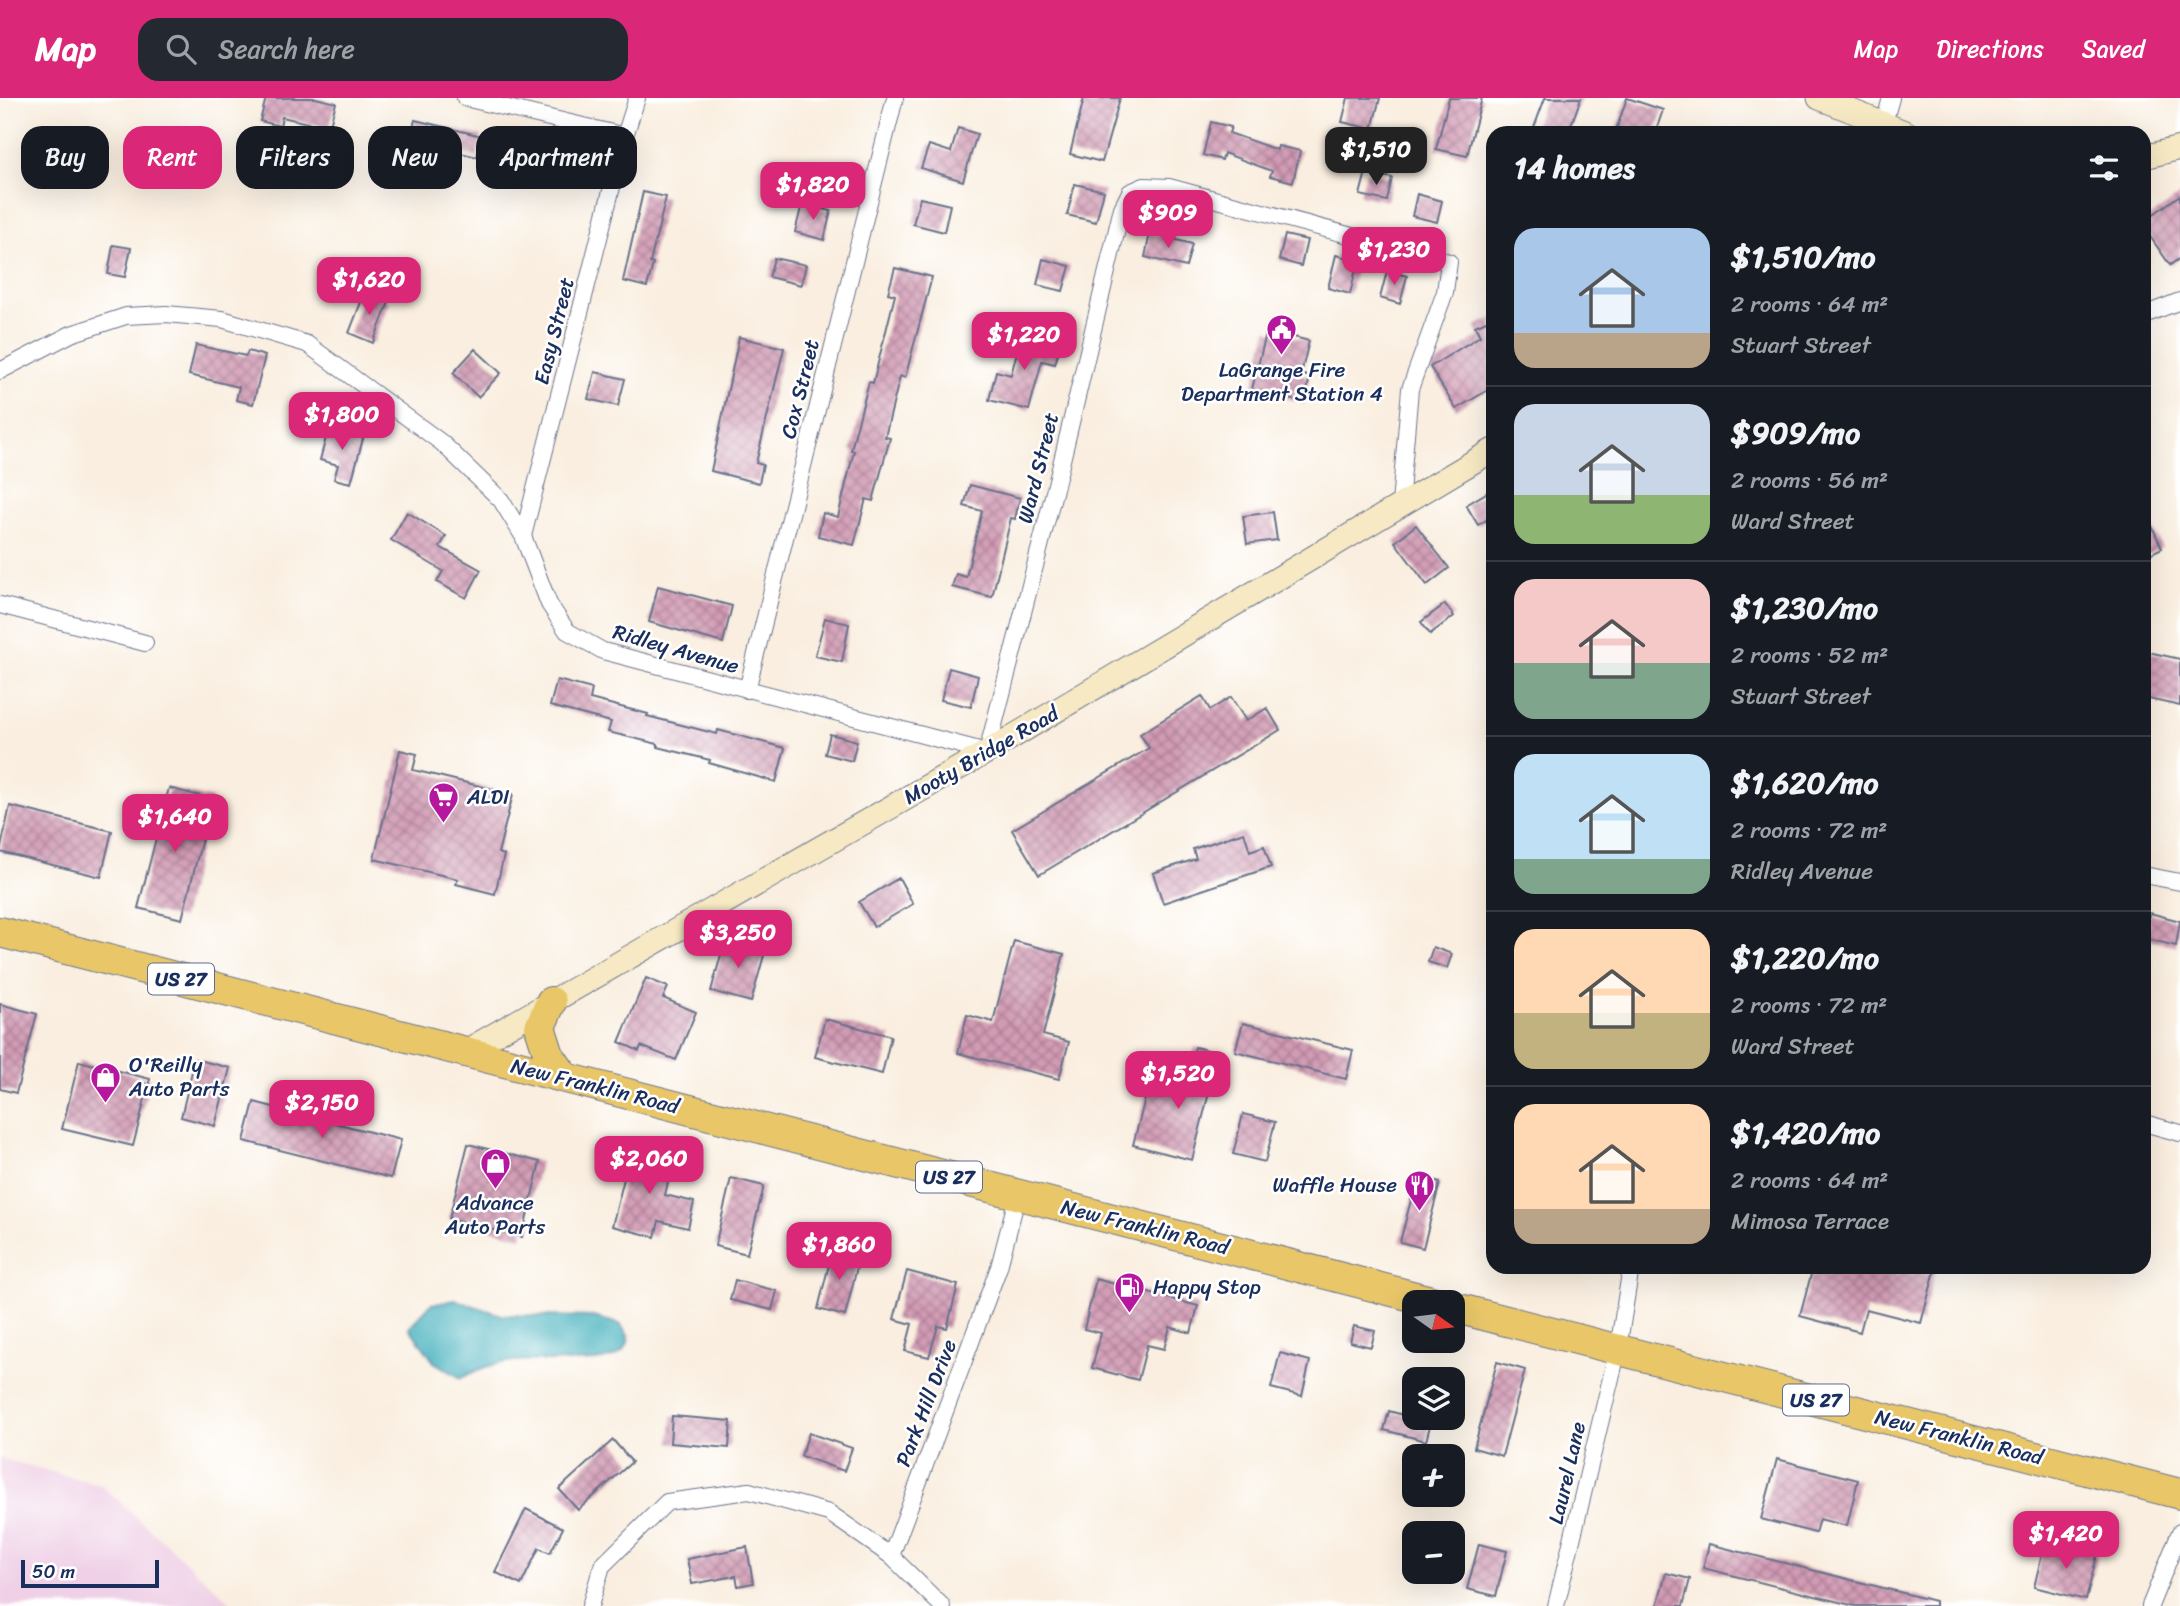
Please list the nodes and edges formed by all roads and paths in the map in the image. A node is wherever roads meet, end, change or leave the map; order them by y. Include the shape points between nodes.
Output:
1 (465, 98) edge
2 (638, 98) edge
3 (895, 98) edge
4 (1819, 98) edge
5 (1891, 98) edge
6 (1884, 123) junction
7 (583, 126) edge
8 (628, 126) edge
9 (1891, 126) edge
10 (2180, 148) edge
11 (2151, 154) edge
12 (611, 189) edge
13 (2180, 301) edge
14 (2151, 312) edge
15 (0, 371) edge
16 (1486, 454) edge
17 (1400, 504) junction
18 (523, 536) junction
19 (0, 605) edge
20 (145, 643) dead end
21 (747, 690) junction
22 (987, 752) junction
23 (2151, 876) edge
24 (2180, 882) edge
25 (0, 932) edge
26 (551, 1002) junction
27 (464, 1052) junction
28 (565, 1078) junction
29 (2151, 1125) edge
30 (2180, 1133) edge
31 (1018, 1195) junction
32 (1629, 1274) edge
33 (1402, 1294) edge
34 (1465, 1310) edge
35 (1618, 1349) junction
36 (2180, 1494) edge
37 (2180, 1532) edge
38 (891, 1556) junction
39 (590, 1606) edge
40 (942, 1606) edge
41 (1556, 1606) edge
42 (2150, 1606) edge

1 - 7 street
2 - 8 street, Easy Street
3 - 21 street, Cox Street
4 - 6 street
5 - 6 street
6 - 9 street
10 - 11 street
12 - 18 street, Easy Street
13 - 14 street
15 - 18 street, Ridley Avenue via 71,334 126,316 222,319 307,344 442,443 501,500
16 - 17 street, Mooty Bridge Road
17 - 22 street, Mooty Bridge Road
17 - 22 street, Ward Street via 1410,389 1445,292 1449,262 1169,187 1144,186 1130,192 1122,208
18 - 21 street, Ridley Avenue via 549,604 567,631 603,651
19 - 20 street
21 - 22 street, Ridley Avenue
22 - 26 street, Mooty Bridge Road
23 - 24 street
25 - 27 highway, New Franklin Road / US 27
26 - 27 street, Mooty Bridge Road
26 - 28 highway via 540,1027 549,1055
27 - 28 highway, New Franklin Road / US 27
28 - 31 highway, New Franklin Road / US 27
29 - 30 street
31 - 33 highway, New Franklin Road / US 27
31 - 38 street, Park Hill Drive via 999,1266
32 - 35 street, Laurel Lane
34 - 35 highway, New Franklin Road / US 27
35 - 36 highway, New Franklin Road / US 27
35 - 41 street, Laurel Lane
37 - 42 street
38 - 39 street via 829,1513 749,1491 667,1502 602,1566
38 - 40 street

